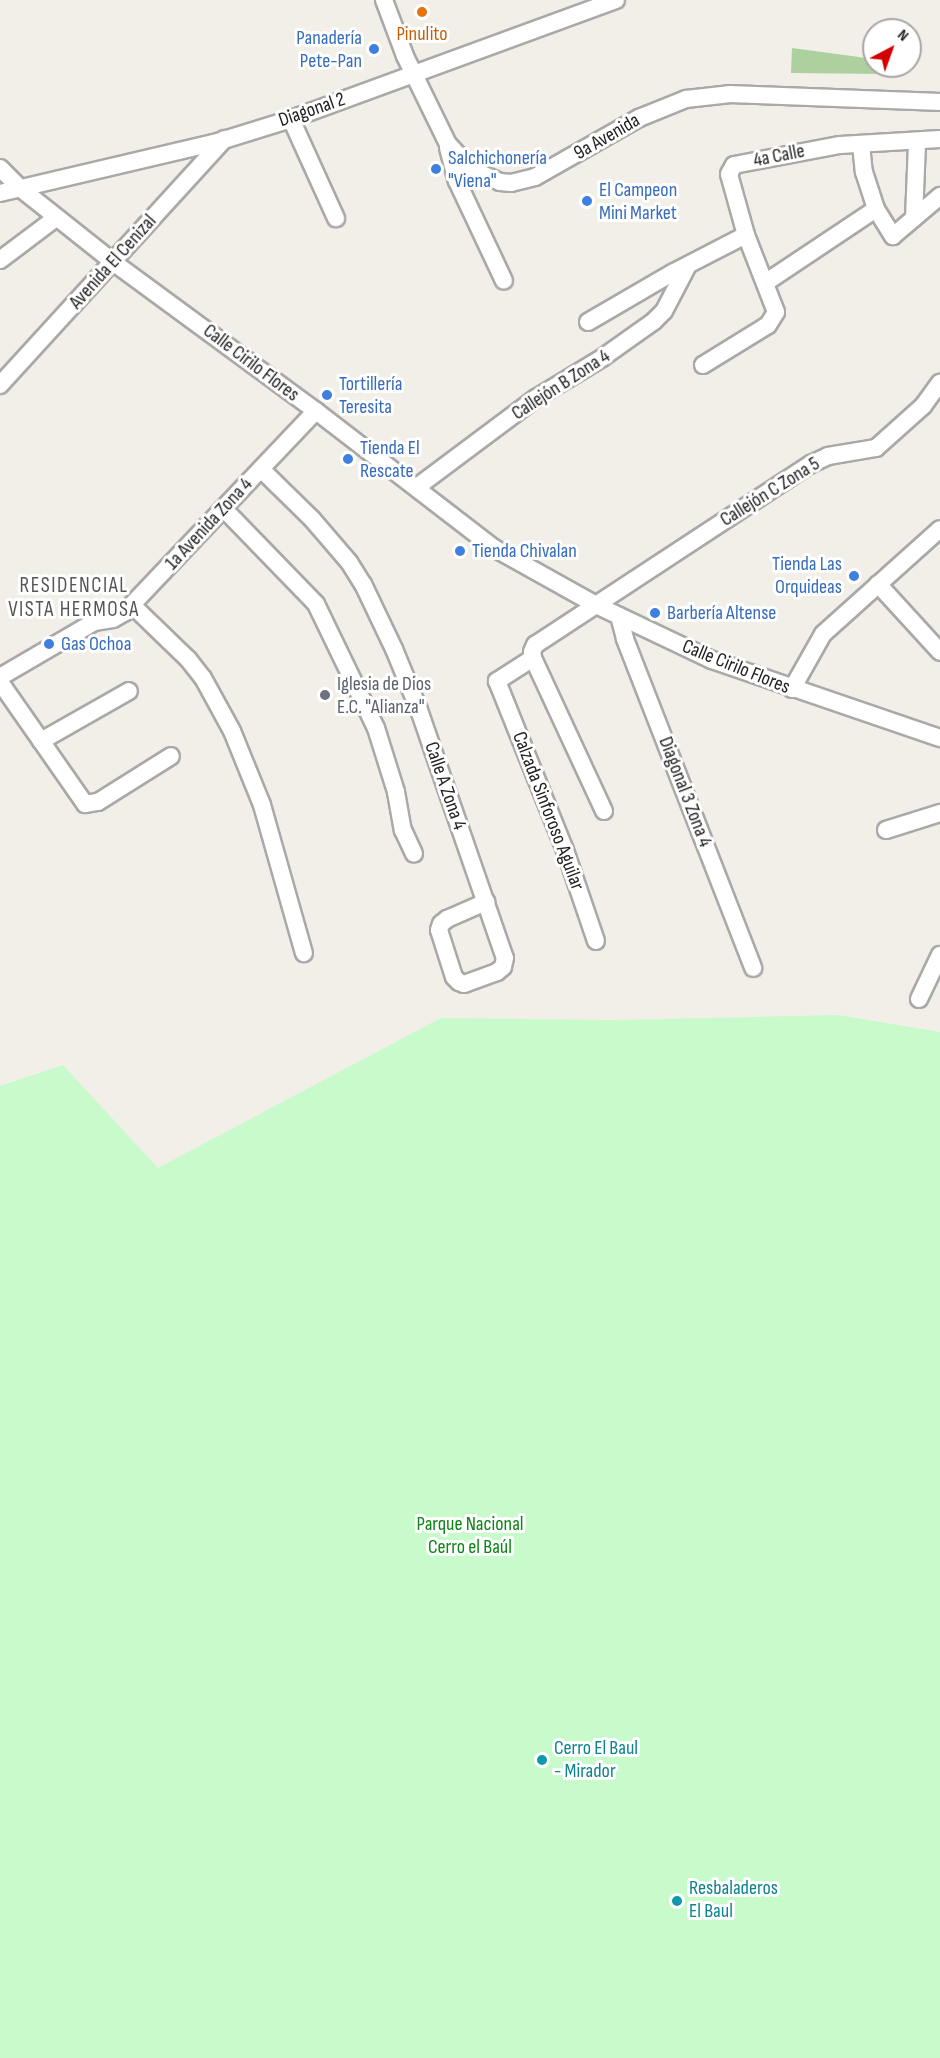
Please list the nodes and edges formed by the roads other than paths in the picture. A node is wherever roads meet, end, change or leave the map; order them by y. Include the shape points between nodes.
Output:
1 (384, 0) edge
2 (616, 0) edge
3 (414, 74) junction
4 (940, 102) edge
5 (291, 119) junction
6 (226, 138) junction
7 (940, 139) edge
8 (916, 142) junction
9 (448, 144) junction
10 (861, 145) junction
11 (0, 168) edge
12 (20, 188) junction
13 (0, 193) edge
14 (940, 196) edge
15 (876, 209) junction
16 (56, 218) junction
17 (336, 218) dead end
18 (914, 218) junction
19 (746, 235) junction
20 (0, 260) edge
21 (113, 262) junction
22 (687, 267) junction
23 (504, 281) dead end
24 (765, 283) junction
25 (588, 322) dead end
26 (703, 365) dead end
27 (940, 383) edge
28 (0, 385) edge
29 (316, 411) junction
30 (261, 469) junction
31 (417, 487) junction
32 (224, 509) junction
33 (940, 529) edge
34 (878, 584) junction
35 (594, 604) junction
36 (132, 605) junction
37 (619, 616) junction
38 (940, 652) edge
39 (533, 653) junction
40 (0, 676) edge
41 (497, 681) joint
42 (0, 682) edge
43 (792, 689) junction
44 (129, 691) dead end
45 (940, 738) edge
46 (41, 741) junction
47 (171, 756) dead end
48 (604, 811) dead end
49 (940, 813) edge
50 (886, 830) dead end
51 (414, 854) dead end
52 (486, 902) junction
53 (596, 941) dead end
54 (304, 953) dead end
55 (940, 955) edge
56 (753, 968) dead end
57 (919, 999) dead end

1 - 3 street, 9a Avenida
2 - 3 street, Diagonal 2
3 - 5 street, Diagonal 2
3 - 9 street, 9a Avenida
4 - 9 street, 9a Avenida via 730,94 686,99 639,118 548,171 511,183 489,180 471,169
5 - 6 street, Diagonal 2
5 - 17 street
6 - 12 street, Diagonal 2
6 - 21 street, Avenida El Cenizal
7 - 8 street, 4a Calle
8 - 10 street, 4a Calle
8 - 18 street
9 - 23 street via 457,181
10 - 15 street via 864,172
10 - 19 street, 4a Calle via 840,145 734,165 729,174
11 - 12 street, Calle Cirilo Flores
12 - 13 street, Diagonal 2
12 - 16 street, Calle Cirilo Flores
14 - 18 street
15 - 18 street via 893,236
15 - 24 street
16 - 20 street
16 - 21 street, Calle Cirilo Flores
19 - 22 street
19 - 24 street, 4a Calle
21 - 28 street, Avenida El Cenizal
21 - 29 street, Calle Cirilo Flores
22 - 25 street
22 - 31 street, Callejón B Zona 4 via 664,311 654,321 536,398
24 - 26 street, 4a Calle via 776,312 772,321
27 - 35 street, Callejón C Zona 5 via 923,406 876,448 828,456 811,464
29 - 30 street, 1a Avenida Zona 4
29 - 31 street, Calle Cirilo Flores
30 - 32 street, 1a Avenida Zona 4
30 - 52 street, Calle A Zona 4 via 334,542 363,584 419,710
31 - 35 street, Calle Cirilo Flores via 480,539
32 - 36 street, 1a Avenida Zona 4
32 - 51 street via 316,604 376,728 403,830
33 - 34 street
34 - 38 street
34 - 43 street via 823,634
35 - 37 street, Calle Cirilo Flores
35 - 39 street, Callejón C Zona 5 via 540,640
36 - 40 street, 1a Avenida Zona 4 via 120,616 94,622
36 - 54 street via 198,672 232,731 262,805
37 - 43 street, Calle Cirilo Flores via 712,660
37 - 56 street, Diagonal 3 Zona 4
39 - 41 street, Callejón C Zona 5
39 - 48 street
41 - 53 street, Calzada Sinforoso Aguilar via 566,850
42 - 46 street
43 - 45 street, Calle Cirilo Flores
44 - 46 street
46 - 47 street via 86,804 98,802
49 - 50 street
52 - 52 street, Calle A Zona 4 via 505,958 503,967 464,984 454,977 441,924
55 - 57 street

